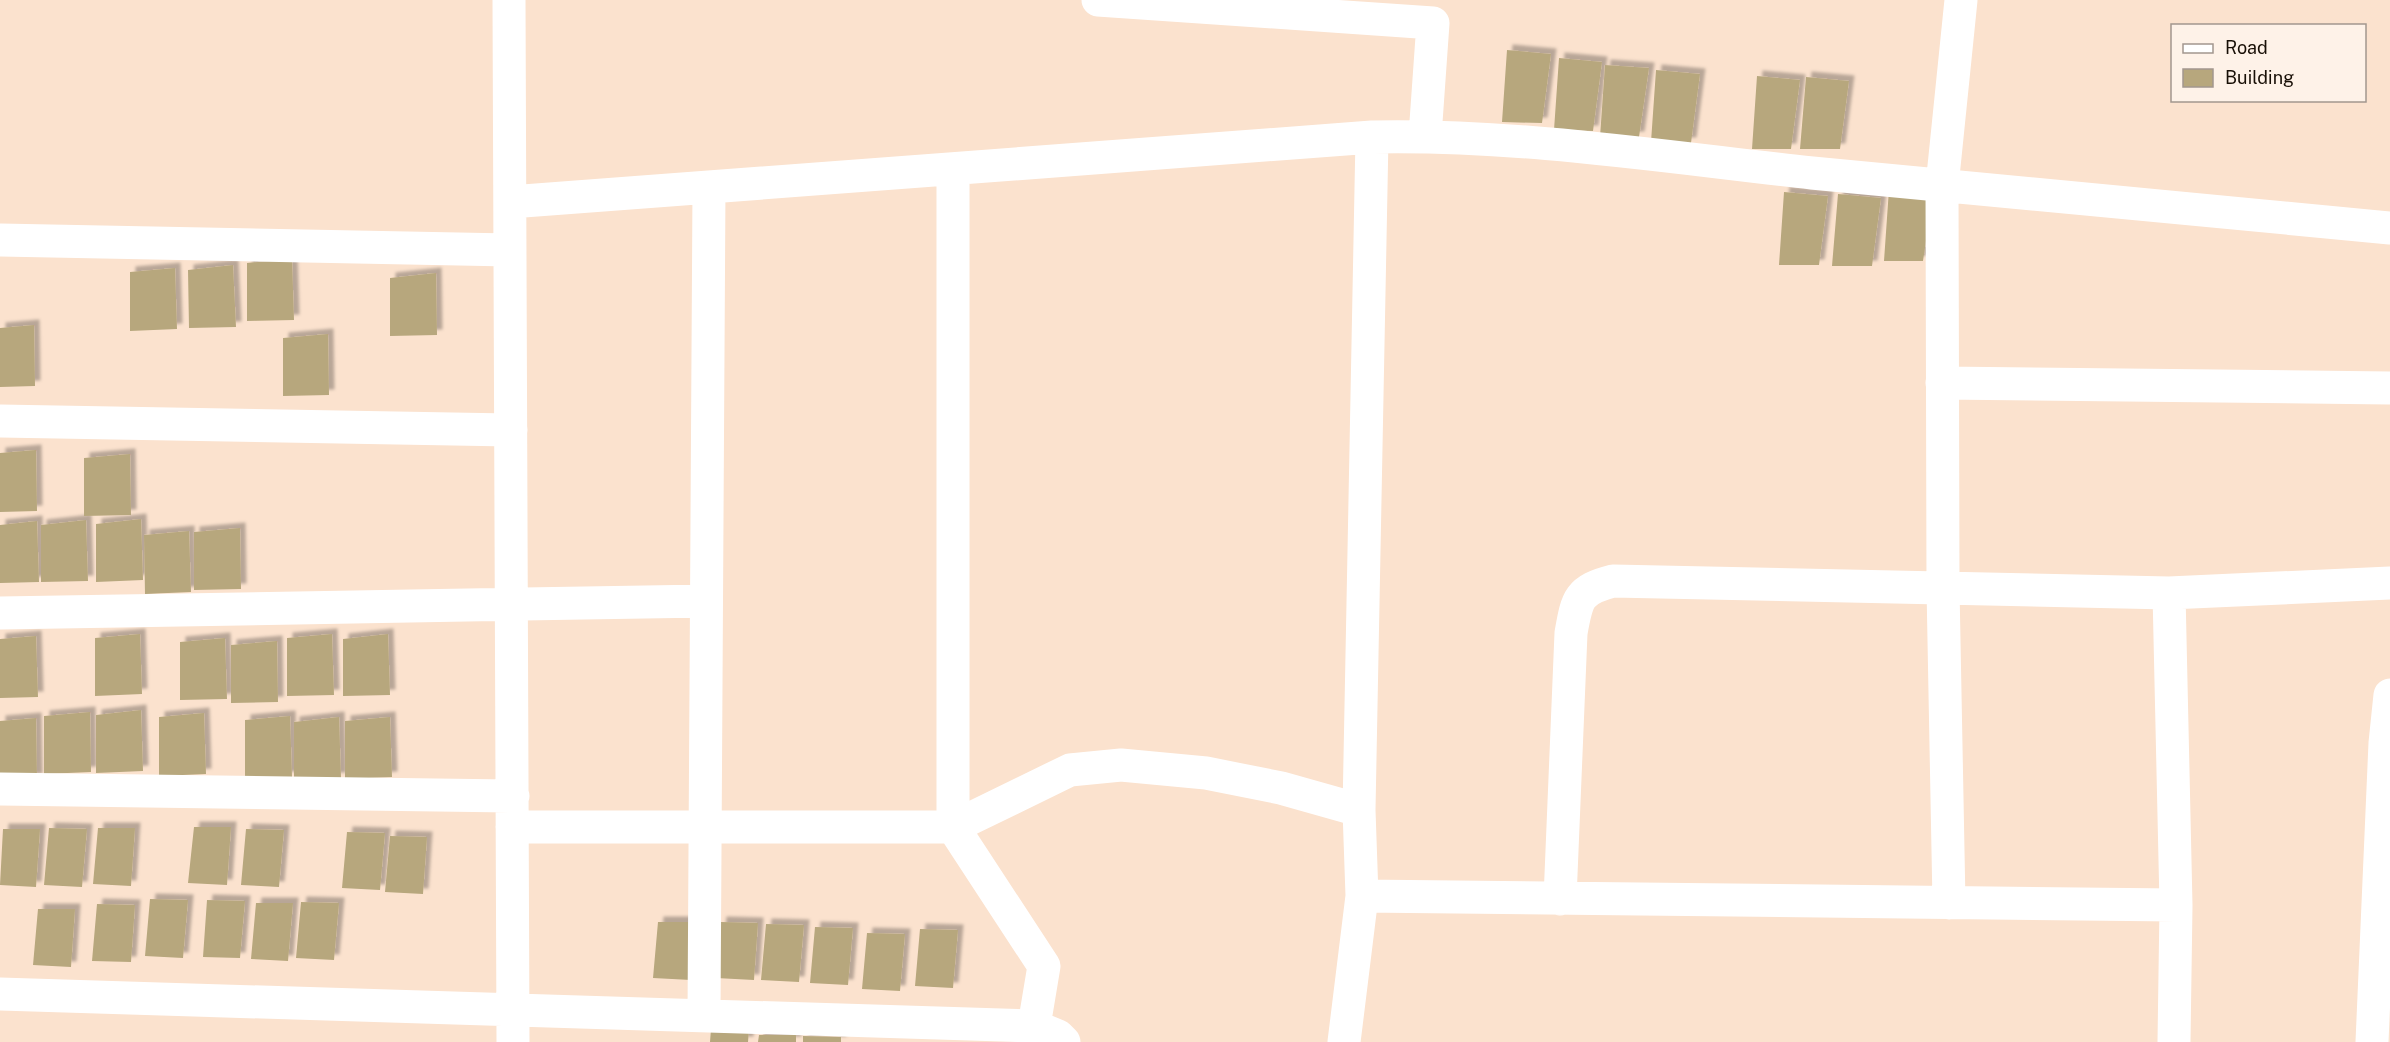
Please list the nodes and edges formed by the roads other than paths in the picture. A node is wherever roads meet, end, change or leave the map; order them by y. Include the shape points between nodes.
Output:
1 (509, 0) edge
2 (1098, 0) edge
3 (1961, 0) edge
4 (1210, 4) edge
5 (1434, 12) edge
6 (1425, 136) junction
7 (1372, 137) junction
8 (953, 169) junction
9 (1942, 186) junction
10 (709, 187) junction
11 (510, 202) junction
12 (2390, 228) edge
13 (0, 240) edge
14 (510, 250) junction
15 (1942, 383) junction
16 (2390, 388) edge
17 (0, 421) edge
18 (511, 430) junction
19 (2390, 583) edge
20 (1943, 588) junction
21 (2169, 593) junction
22 (706, 601) junction
23 (512, 604) junction
24 (0, 613) edge
25 (2390, 695) edge
26 (2387, 743) edge
27 (0, 789) edge
28 (1359, 810) junction
29 (512, 812) junction
30 (705, 826) junction
31 (953, 827) junction
32 (1362, 896) junction
33 (1560, 899) junction
34 (1949, 903) junction
35 (2176, 905) junction
36 (0, 994) edge
37 (513, 1010) junction
38 (704, 1016) junction
39 (1034, 1026) junction
40 (513, 1042) edge
41 (1064, 1042) edge
42 (1344, 1042) edge
43 (2174, 1042) edge
44 (2372, 1042) edge

1 - 11 street
2 - 4 street
3 - 9 street
4 - 5 street
5 - 6 street
6 - 7 street
6 - 9 street via 1503,140
7 - 8 street
7 - 28 street
8 - 10 street
8 - 31 street
9 - 12 street
9 - 15 street
10 - 11 street
10 - 22 street
11 - 14 street
13 - 14 street
14 - 18 street
15 - 16 street
15 - 20 street
17 - 18 street
18 - 23 street
19 - 21 street
20 - 21 street
20 - 33 street via 1613,580 1590,586 1576,606 1571,633
20 - 34 street
21 - 35 street
22 - 23 street
22 - 30 street
23 - 24 street
23 - 29 street
25 - 26 street
26 - 44 street
27 - 29 street
28 - 31 street via 1281,788 1206,773 1121,765 1070,770
28 - 32 street
29 - 30 street
29 - 37 street
30 - 31 street
30 - 38 street
31 - 39 street via 1044,966
32 - 33 street
32 - 42 street
33 - 34 street
34 - 35 street
35 - 43 street
36 - 37 street
37 - 38 street
37 - 40 street
38 - 39 street
39 - 41 street

